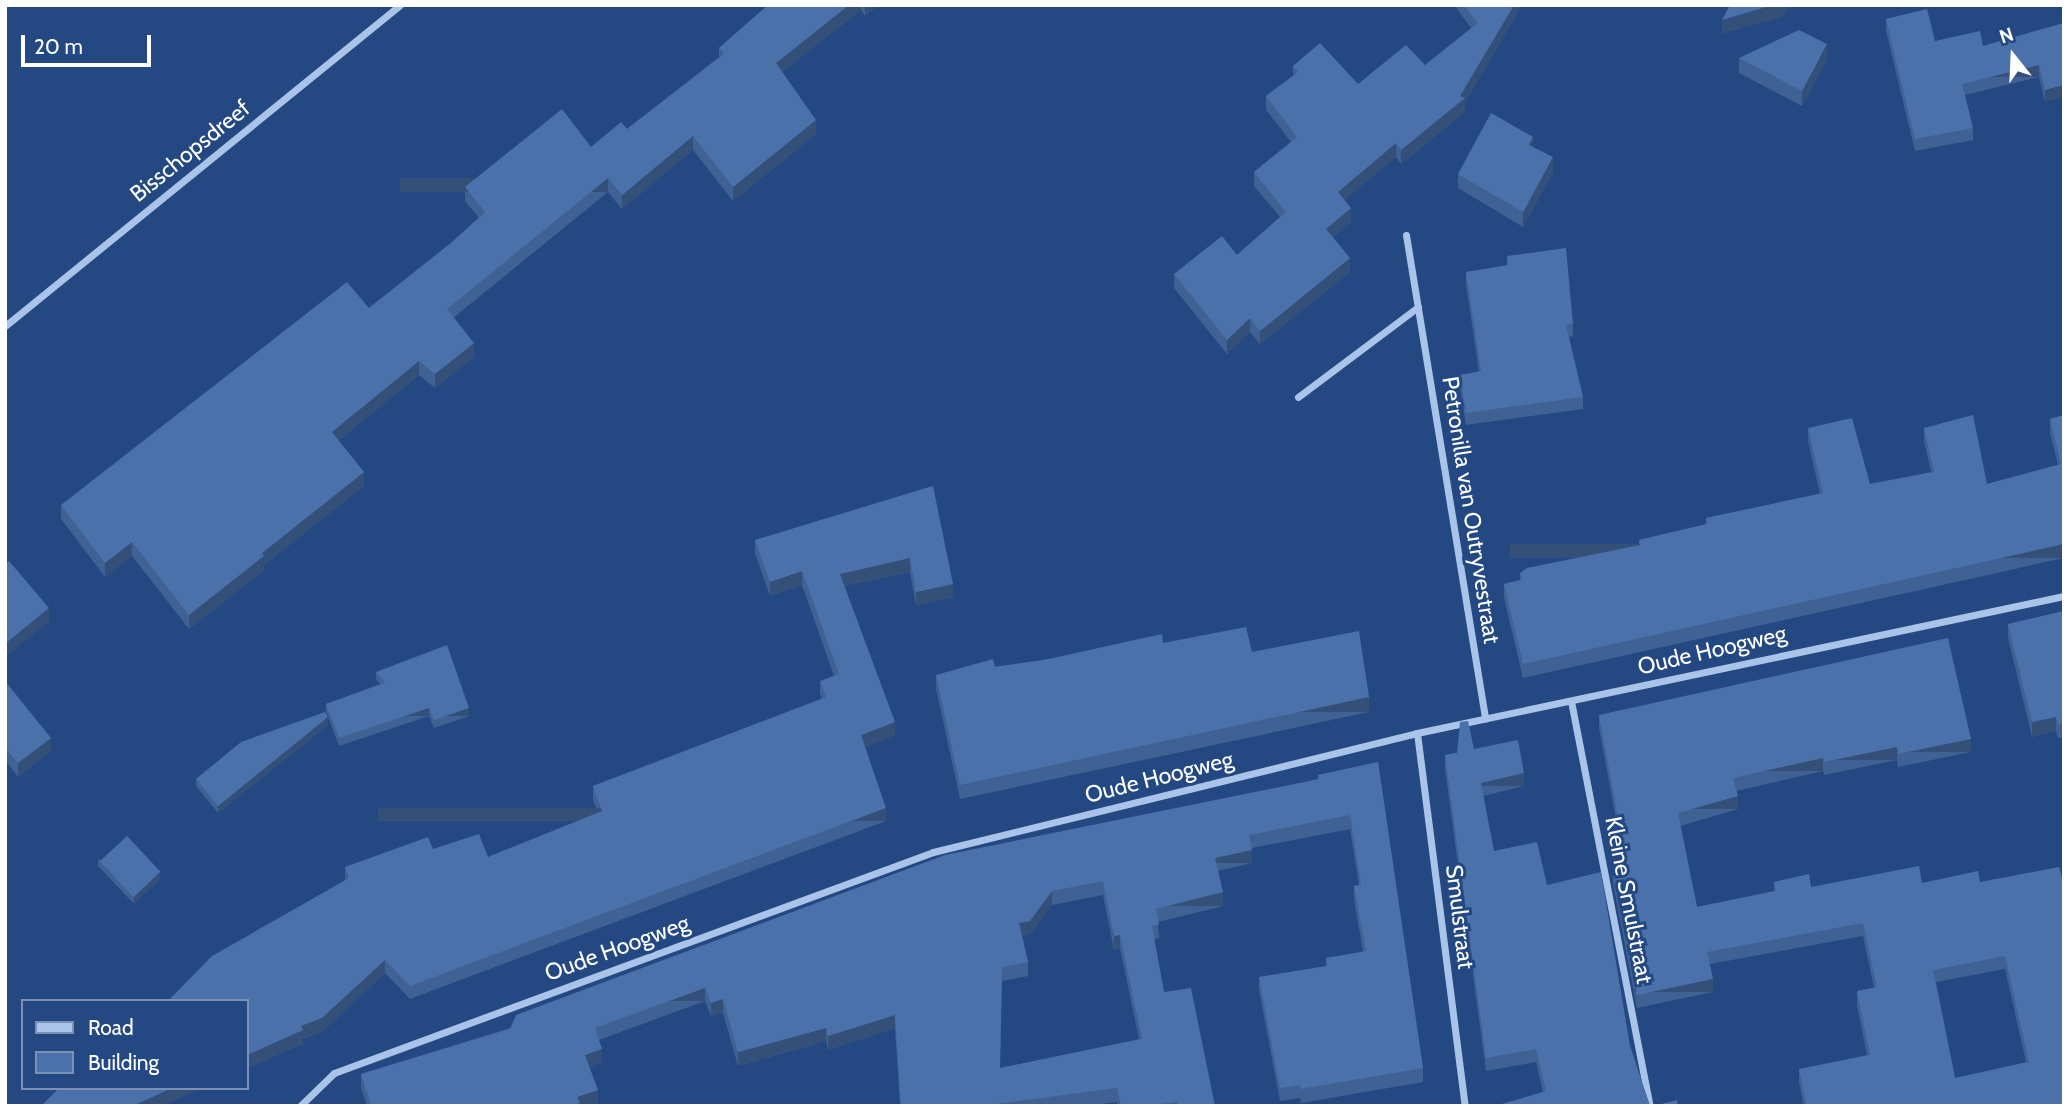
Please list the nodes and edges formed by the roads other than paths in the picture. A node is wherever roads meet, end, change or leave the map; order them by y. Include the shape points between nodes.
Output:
1 (400, 5) edge
2 (1406, 235) dead end
3 (1418, 307) junction
4 (5, 326) edge
5 (1298, 397) dead end
6 (2064, 596) edge
7 (1571, 701) junction
8 (1485, 719) junction
9 (1417, 733) junction
10 (300, 1106) edge
11 (1465, 1106) edge
12 (1650, 1106) edge

1 - 4 street, Bisschopsdreef
2 - 3 street, Petronilla van Outryvestraat
3 - 5 street
3 - 8 street, Petronilla van Outryvestraat
6 - 7 street, Oude Hoogweg
7 - 8 street, Oude Hoogweg
7 - 12 street, Kleine Smulstraat
8 - 9 street, Oude Hoogweg
9 - 10 street, Oude Hoogweg via 933,852 334,1073
9 - 11 street, Smulstraat

